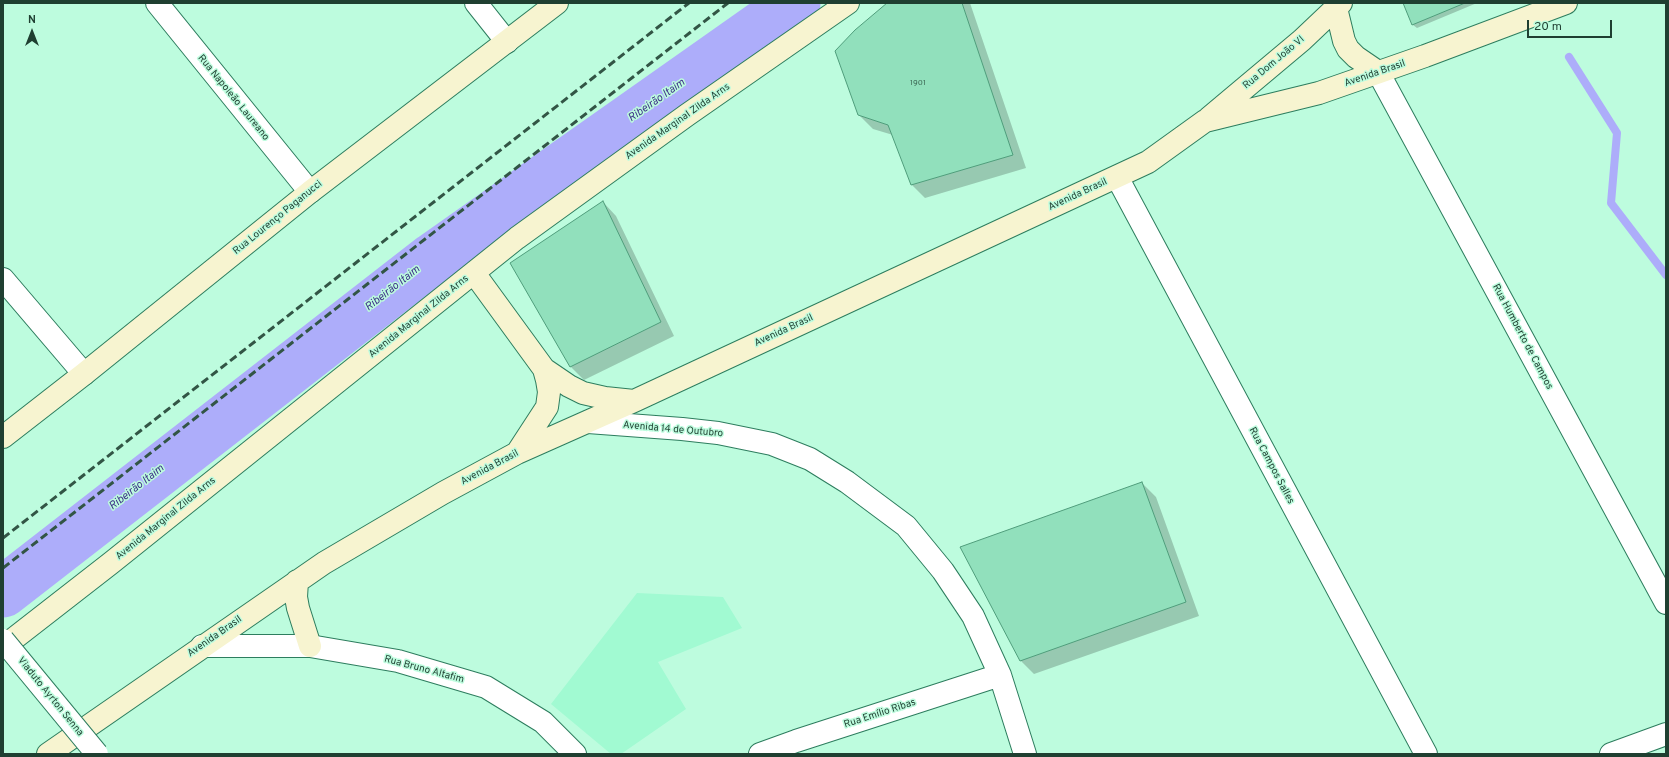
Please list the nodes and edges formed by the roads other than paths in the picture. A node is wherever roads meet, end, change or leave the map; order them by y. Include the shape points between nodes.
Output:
1 (157, 3) edge
2 (476, 3) edge
3 (557, 3) edge
4 (848, 3) edge
5 (1566, 3) edge
6 (1338, 6) edge
7 (507, 42) junction
8 (1378, 72) junction
9 (1205, 121) junction
10 (1117, 177) junction
11 (310, 192) junction
12 (474, 273) junction
13 (3, 279) edge
14 (544, 369) junction
15 (84, 374) junction
16 (634, 401) junction
17 (588, 422) junction
18 (3, 437) edge
19 (517, 453) junction
20 (297, 581) junction
21 (1666, 603) edge
22 (3, 640) edge
23 (202, 646) junction
24 (310, 646) junction
25 (3, 647) edge
26 (1000, 675) junction
27 (1666, 734) edge
28 (48, 754) edge
29 (97, 754) edge
30 (575, 754) edge
31 (760, 754) edge
32 (1025, 754) edge
33 (1426, 754) edge
34 (1611, 754) edge

1 - 11 street, Rua Napoleão Laureano
2 - 7 street
3 - 7 main road, Rua Lourenço Paganucci
4 - 12 main road, Avenida Marginal Zilda Arns via 687,115 542,220
5 - 8 main road, Avenida Brasil
6 - 8 main road via 1344,41 1348,49
6 - 9 main road, Rua Dom João VI via 1302,40
7 - 11 main road, Rua Lourenço Paganucci
8 - 9 main road, Avenida Brasil via 1319,93
8 - 21 street, Rua Humberto de Campos
9 - 10 main road, Avenida Brasil via 1148,162
10 - 16 main road, Avenida Brasil
10 - 33 street, Rua Campos Salles
11 - 15 main road, Rua Lourenço Paganucci
12 - 14 main road
12 - 25 main road, Avenida Marginal Zilda Arns
13 - 15 street
14 - 16 main road via 583,393
14 - 19 main road via 549,392 547,407
15 - 18 main road, Rua Lourenço Paganucci
16 - 17 main road, Avenida Brasil
17 - 19 main road, Avenida Brasil
17 - 26 street, Avenida 14 de Outubro via 711,432 772,444 810,459 847,482 906,526 943,571 973,616
19 - 20 main road, Avenida Brasil via 354,544
20 - 23 main road, Avenida Brasil
20 - 24 main road via 298,608
22 - 29 street, Viaduto Ayrton Senna, bridge
23 - 24 street, Rua Bruno Altafim
23 - 28 main road, Avenida Brasil
24 - 30 street, Rua Bruno Altafim via 398,661 486,687 543,722
26 - 31 street, Rua Emílio Ribas via 796,740
26 - 32 street, Avenida 14 de Outubro
27 - 34 street

